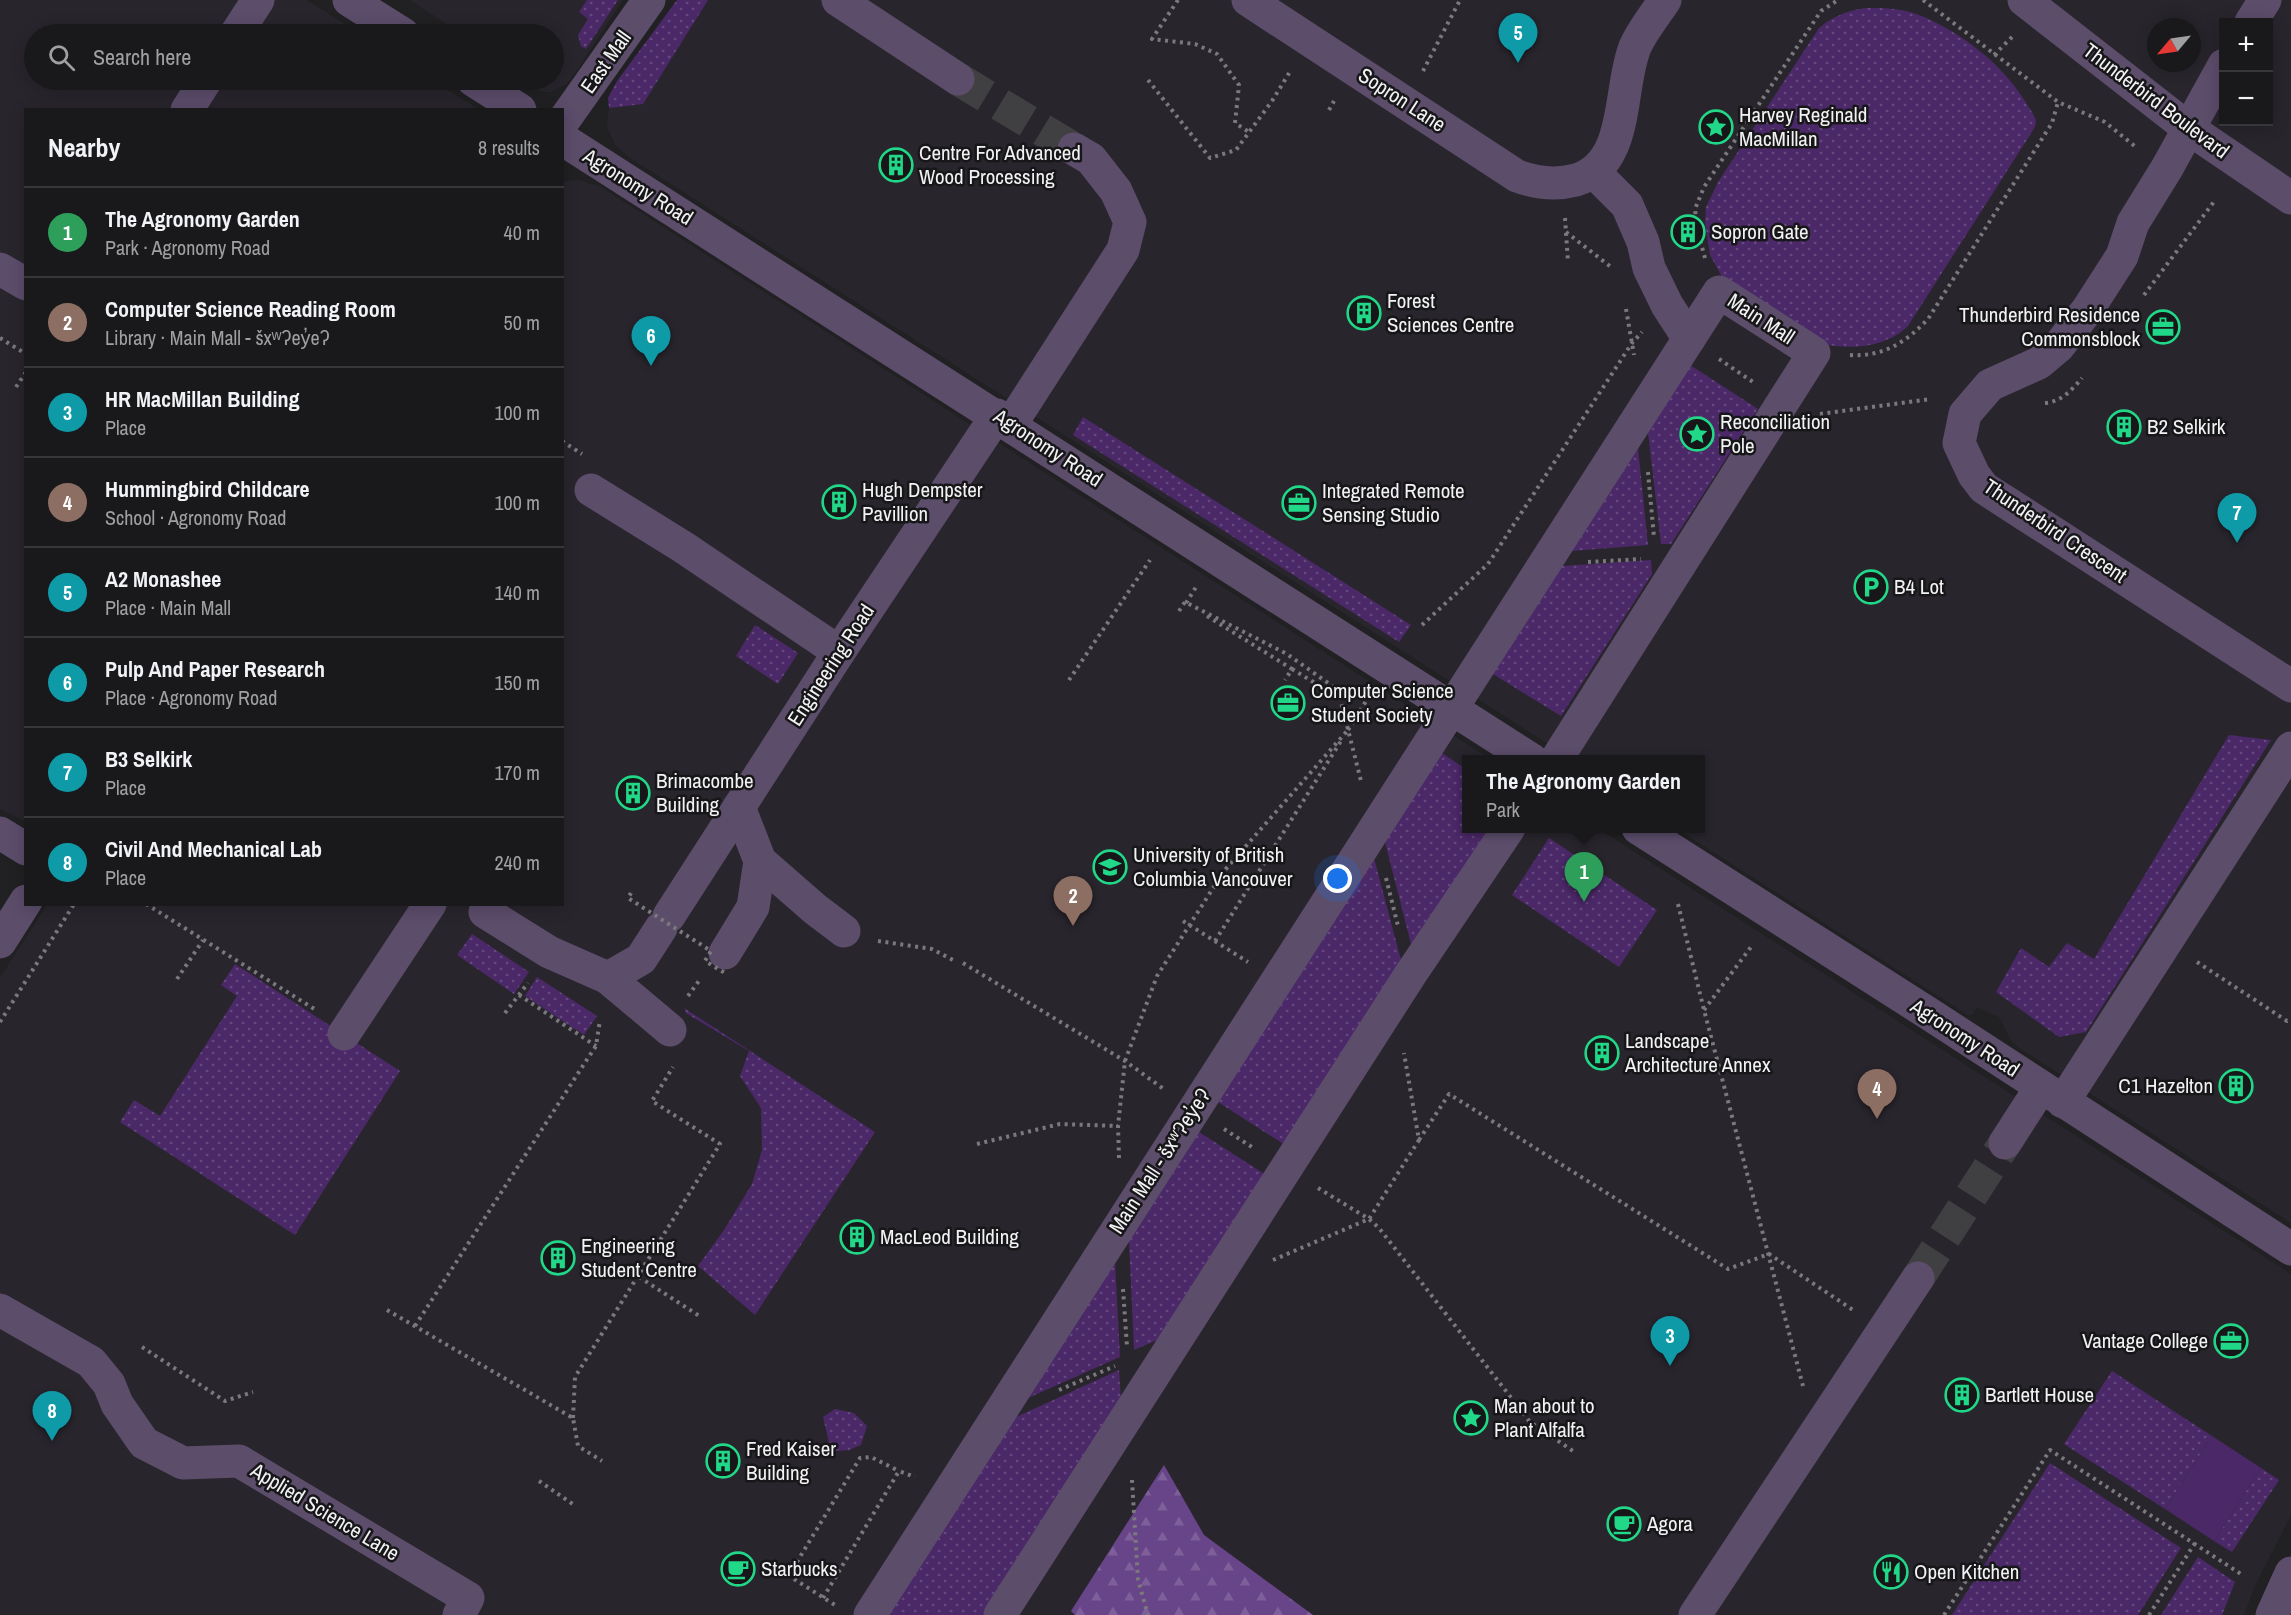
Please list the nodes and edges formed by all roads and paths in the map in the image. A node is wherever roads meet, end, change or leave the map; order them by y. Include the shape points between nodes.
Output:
1 (258, 0) edge
2 (349, 0) edge
3 (649, 0) edge
4 (838, 0) edge
5 (1178, 0) edge
6 (1248, 0) edge
7 (1460, 0) edge
8 (1665, 0) edge
9 (1838, 0) edge
10 (1923, 0) edge
11 (2265, 0) edge
12 (2020, 16) edge
13 (2254, 18) edge
14 (242, 24) edge
15 (387, 24) edge
16 (1994, 55) junction
17 (1422, 72) dead end
18 (2219, 72) edge
19 (958, 78) tunnel mouth
20 (1148, 80) dead end
21 (199, 90) edge
22 (489, 90) edge
23 (1272, 101) dead end
24 (2058, 102) junction
25 (187, 108) edge
26 (517, 108) edge
27 (564, 120) edge
28 (2188, 128) junction
29 (1249, 132) junction
30 (564, 140) edge
31 (1074, 150) tunnel mouth
32 (2145, 154) dead end
33 (1593, 172) junction
34 (1563, 198) junction
35 (2291, 198) edge
36 (2216, 199) dead end
37 (1566, 232) junction
38 (1568, 262) dead end
39 (0, 269) edge
40 (1619, 273) dead end
41 (24, 283) edge
42 (1719, 292) junction
43 (2137, 304) dead end
44 (1667, 306) junction
45 (1626, 308) dead end
46 (0, 338) edge
47 (1689, 339) junction
48 (1632, 343) junction
49 (24, 353) edge
50 (1814, 353) junction
51 (2086, 372) dead end
52 (24, 375) edge
53 (16, 387) dead end
54 (1933, 399) dead end
55 (1782, 401) junction
56 (2043, 403) dead end
57 (1004, 420) junction
58 (591, 490) dead end
59 (1152, 558) dead end
60 (1202, 579) dead end
61 (1185, 602) junction
62 (1179, 611) dead end
63 (1422, 625) dead end
64 (839, 652) junction
65 (1292, 669) junction
66 (1285, 680) dead end
67 (1069, 681) dead end
68 (2291, 686) edge
69 (1338, 690) junction
70 (1371, 692) dead end
71 (1451, 708) junction
72 (1348, 730) junction
73 (2291, 748) edge
74 (1526, 755) edge
75 (1559, 755) edge
76 (739, 807) junction
77 (0, 833) edge
78 (1506, 833) edge
79 (1646, 833) edge
80 (24, 848) edge
81 (760, 861) junction
82 (631, 893) dead end
83 (24, 904) edge
84 (1678, 904) dead end
85 (73, 906) edge
86 (149, 906) edge
87 (429, 906) edge
88 (485, 912) dead end
89 (1183, 921) dead end
90 (1189, 925) junction
91 (844, 931) joint
92 (203, 940) junction
93 (2166, 941) junction
94 (0, 942) edge
95 (1751, 947) dead end
96 (953, 960) dead end
97 (963, 963) dead end
98 (718, 967) junction
99 (608, 978) junction
100 (177, 979) dead end
101 (528, 982) dead end
102 (519, 995) junction
103 (688, 997) dead end
104 (1394, 1000) junction
105 (1704, 1010) junction
106 (505, 1013) dead end
107 (2291, 1019) edge
108 (0, 1022) edge
109 (670, 1030) joint
110 (346, 1032) joint
111 (596, 1046) junction
112 (1125, 1061) junction
113 (2052, 1095) junction
114 (1193, 1110) junction
115 (1419, 1140) junction
116 (2006, 1143) tunnel mouth
117 (977, 1144) dead end
118 (1285, 1168) junction
119 (1369, 1219) junction
120 (2291, 1249) edge
121 (1769, 1254) junction
122 (1263, 1264) dead end
123 (639, 1277) junction
124 (1918, 1278) tunnel mouth
125 (0, 1310) edge
126 (387, 1310) dead end
127 (701, 1317) dead end
128 (415, 1326) junction
129 (1883, 1330) junction
130 (142, 1347) dead end
131 (1117, 1366) dead end
132 (253, 1392) dead end
133 (1052, 1393) dead end
134 (573, 1418) junction
135 (1816, 1433) junction
136 (1573, 1451) dead end
137 (602, 1461) dead end
138 (899, 1472) junction
139 (539, 1481) dead end
140 (950, 1490) junction
141 (574, 1505) dead end
142 (2195, 1543) junction
143 (775, 1567) dead end
144 (789, 1575) junction
145 (2244, 1576) dead end
146 (823, 1598) junction
147 (854, 1612) edge
148 (459, 1615) edge
149 (1000, 1615) edge
150 (1695, 1615) edge
151 (1944, 1615) edge
152 (2149, 1615) edge

1 - 14 street
2 - 15 street
3 - 27 street, East Mall
4 - 19 street
5 - 29 path via 1152,39 1195,44 1217,54 1239,85 1235,123
6 - 34 street, Sopron Lane via 1517,176
7 - 17 path
8 - 33 street via 1635,47 1614,146 1605,162
9 - 42 path via 1821,11 1704,187 1695,209 1708,270
10 - 16 path
11 - 13 street
12 - 16 path
12 - 28 street, Thunderbird Boulevard
16 - 24 path
18 - 28 street, Thunderbird Crescent
20 - 29 path via 1210,158 1236,150
21 - 25 street
22 - 26 street
23 - 29 path
24 - 32 path via 2105,122
24 - 50 path via 2052,123 2005,199 1928,319 1910,338 1861,356
28 - 35 street, Thunderbird Boulevard
28 - 68 street, Thunderbird Crescent via 2133,223 2122,256 2088,309 2058,347 2039,363 1990,385 1965,414 1959,443 1984,488
30 - 57 street, Agronomy Road
31 - 57 street, Engineering Road via 1091,159 1116,191 1130,222 1123,249
33 - 34 street via 1580,178
33 - 44 street via 1627,205
34 - 37 path
36 - 43 path
37 - 38 path
37 - 40 path
39 - 41 street
42 - 47 street, Main Mall
42 - 50 street, Main Mall
44 - 47 street
44 - 48 path
45 - 48 path
46 - 49 path
47 - 55 path
47 - 71 street, Main Mall
48 - 63 path via 1488,564
50 - 55 street, Main Mall
51 - 56 path via 2072,391
52 - 53 path
54 - 55 path via 1826,414 1801,413
55 - 75 street, Main Mall
57 - 64 street, Engineering Road
57 - 71 street, Agronomy Road
58 - 64 street
59 - 67 path
60 - 61 path
61 - 62 path
61 - 65 path
61 - 69 path via 1287,654
64 - 76 street, Engineering Road
65 - 66 path
65 - 69 path via 1323,688
69 - 72 path
70 - 72 path
71 - 74 street, Agronomy Road
71 - 114 street, Main Mall - šxʷʔey̓eʔ
72 - 90 path via 1224,871
72 - 90 path via 1215,941
73 - 93 street
76 - 81 street
76 - 99 street, Engineering Road via 640,959
77 - 80 street
78 - 104 street
79 - 113 street, Agronomy Road
81 - 91 street
81 - 98 street via 753,907
82 - 98 path, bridge via 628,898 711,951 705,961
83 - 94 street
84 - 105 path
85 - 108 path
86 - 92 path
87 - 110 street
88 - 99 street via 549,952
89 - 90 path
90 - 112 path via 1157,976
91 - 96 path via 850,927 872,940 932,949
92 - 100 path
92 - 110 path
93 - 107 path via 2287,1021
93 - 113 street
95 - 105 path
97 - 112 path
98 - 103 path
99 - 109 street
99 - 111 path
101 - 102 path
102 - 106 path
102 - 111 path
104 - 115 path
104 - 118 street
105 - 121 path
109 - 123 path via 688,1042 652,1101 720,1144
111 - 128 path
112 - 114 path
112 - 117 path via 1118,1126 1060,1124
113 - 116 street
113 - 120 street, Agronomy Road
114 - 118 path
114 - 140 street, Main Mall - šxʷʔey̓eʔ
115 - 119 path
115 - 121 path via 1449,1094 1728,1269
118 - 119 path
118 - 149 street
119 - 122 path
119 - 136 path via 1530,1422
121 - 129 path
121 - 135 path
123 - 127 path
123 - 134 path via 574,1377
124 - 129 street
125 - 148 street, Applied Science Lane via 91,1362 109,1384 117,1404 144,1443 183,1463 239,1461 468,1598
126 - 128 path
128 - 134 path
129 - 135 street
130 - 132 path via 225,1401
131 - 133 path
134 - 137 path via 578,1446
135 - 150 street
138 - 140 path
138 - 144 path via 871,1457 860,1458
138 - 146 path
139 - 141 path
140 - 147 street, Main Mall - šxʷʔey̓eʔ
142 - 145 path
142 - 151 path via 2050,1450
142 - 152 path
143 - 144 path
144 - 146 path
146 - 147 path

